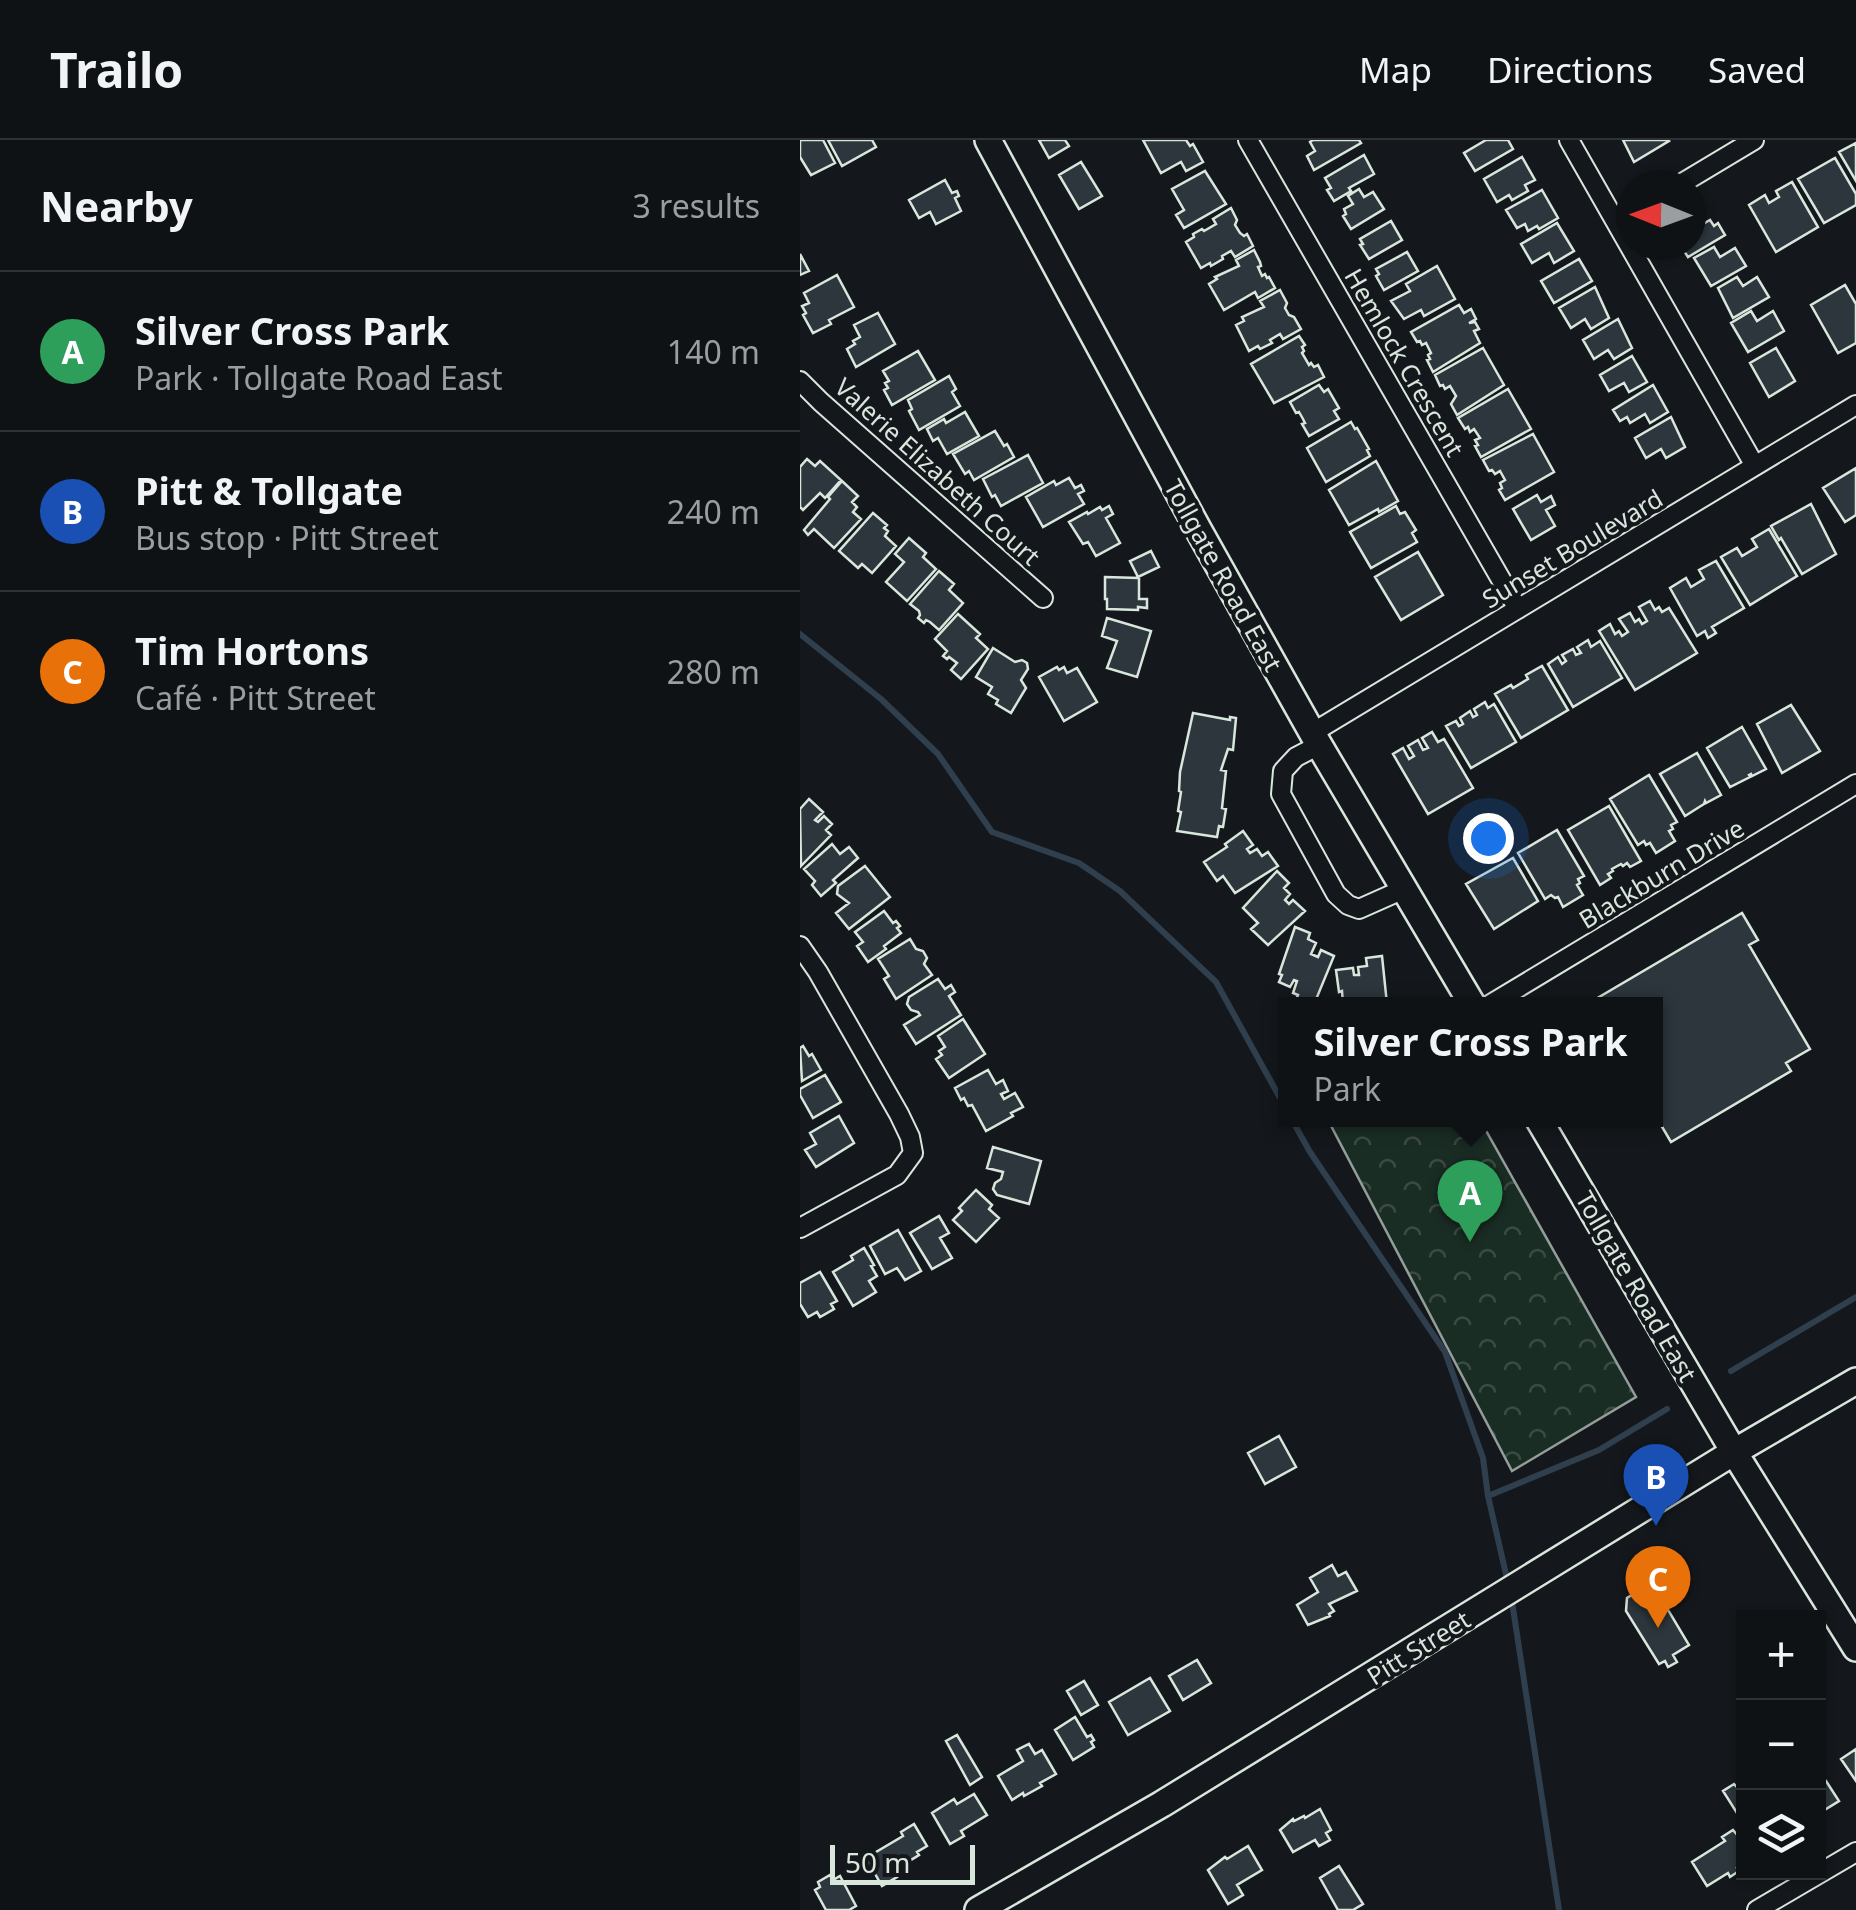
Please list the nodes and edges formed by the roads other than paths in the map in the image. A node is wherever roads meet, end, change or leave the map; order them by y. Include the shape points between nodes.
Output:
1 (988, 140) edge
2 (1248, 140) edge
3 (1569, 140) edge
4 (1754, 140) edge
5 (1705, 170) edge
6 (1616, 207) edge
7 (1646, 260) edge
8 (800, 381) edge
9 (1856, 405) edge
10 (1755, 466) junction
11 (1044, 598) dead end
12 (1518, 609) junction
13 (1316, 739) junction
14 (1856, 784) edge
15 (1404, 889) junction
16 (800, 946) edge
17 (1468, 997) edge
18 (1503, 997) edge
19 (1543, 1127) edge
20 (800, 1228) edge
21 (1856, 1381) edge
22 (1734, 1452) junction
23 (1856, 1648) edge
24 (1856, 1852) edge
25 (978, 1910) edge
26 (1757, 1910) edge

1 - 13 street, Tollgate Road East
2 - 12 street, Hemlock Crescent
3 - 6 street
4 - 5 street
7 - 10 street
8 - 11 street, Valerie Elizabeth Court
9 - 10 street, Sunset Boulevard
10 - 12 street, Sunset Boulevard
12 - 13 street, Sunset Boulevard
13 - 15 street, Tollgate Road East
13 - 15 street, Sunset Boulevard via 1282,771 1281,794 1336,894 1359,908
14 - 18 street, Blackburn Drive
15 - 17 street, Tollgate Road East
16 - 20 street via 899,1114 913,1153 897,1175
19 - 22 street, Tollgate Road East
21 - 22 street, Pitt Street
22 - 23 street, Tollgate Road East
22 - 25 street, Pitt Street
24 - 26 street

